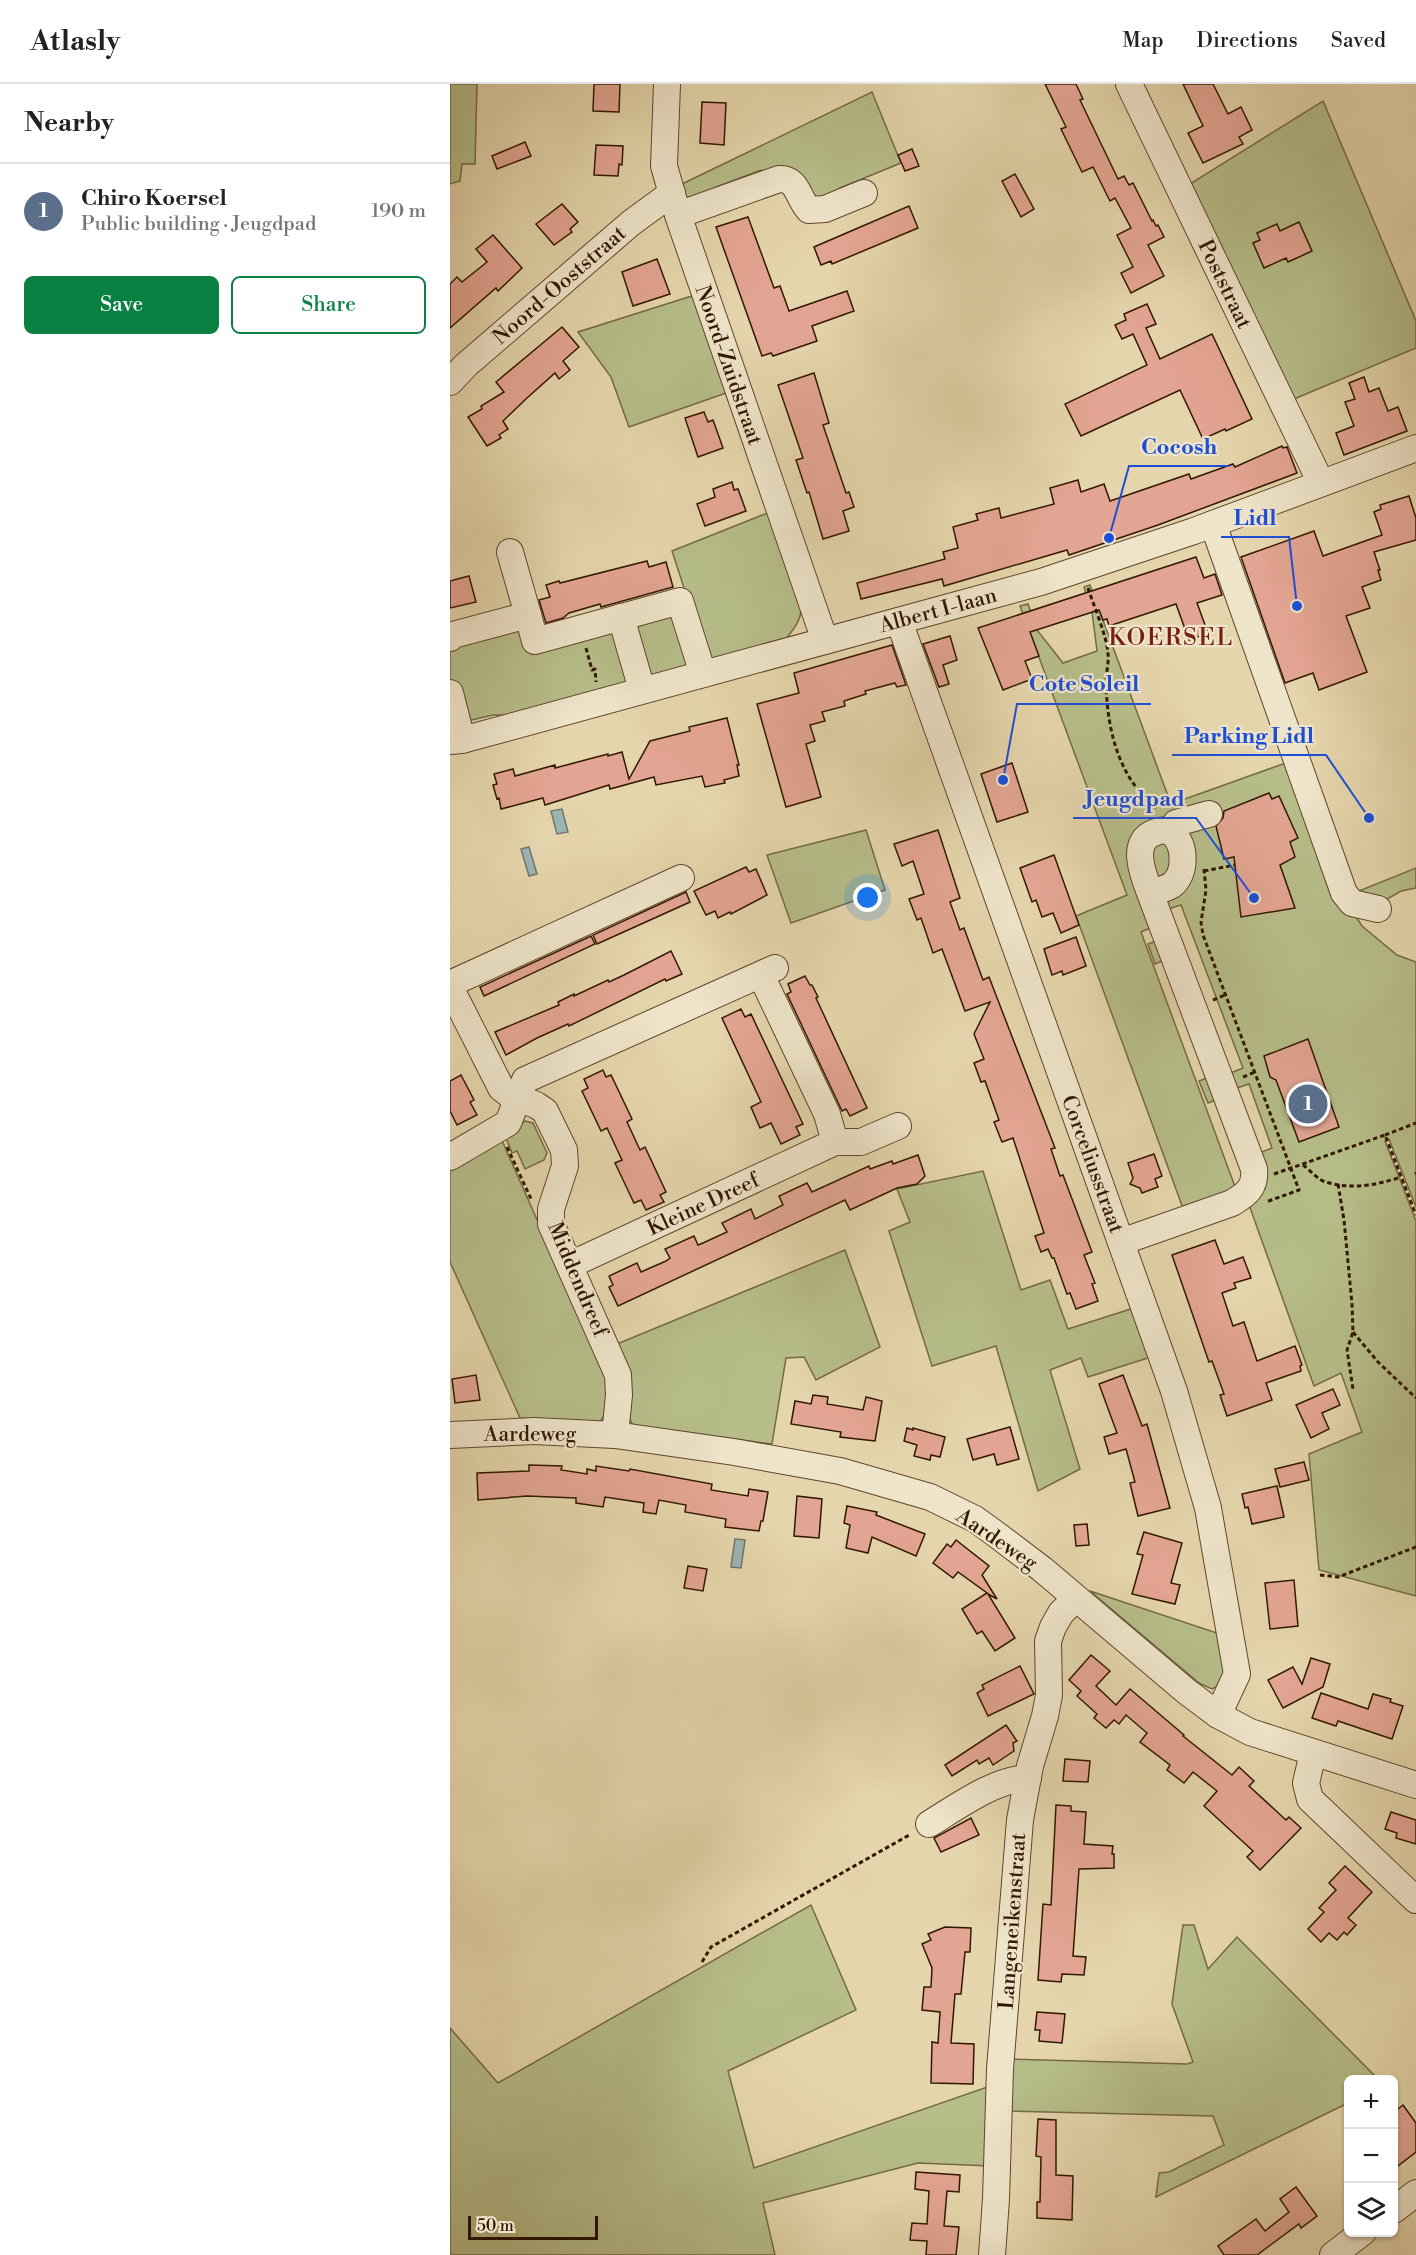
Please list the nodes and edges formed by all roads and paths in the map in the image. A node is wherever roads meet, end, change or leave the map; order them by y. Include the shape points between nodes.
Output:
1 (667, 84) edge
2 (1129, 84) edge
3 (864, 192) dead end
4 (675, 204) junction
5 (450, 382) edge
6 (1416, 448) edge
7 (1321, 483) junction
8 (1213, 524) junction
9 (510, 552) dead end
10 (528, 615) junction
11 (621, 617) junction
12 (899, 621) junction
13 (580, 628) junction
14 (450, 638) edge
15 (825, 641) junction
16 (703, 674) junction
17 (642, 690) junction
18 (450, 693) edge
19 (601, 702) junction
20 (456, 741) edge
21 (1209, 814) dead end
22 (1171, 832) junction
23 (1235, 865) dead end
24 (1179, 875) junction
25 (681, 878) dead end
26 (1150, 893) junction
27 (1378, 909) dead end
28 (450, 986) edge
29 (517, 1098) junction
30 (1416, 1122) edge
31 (898, 1126) dead end
32 (498, 1129) junction
33 (1384, 1135) junction
34 (836, 1142) junction
35 (450, 1157) edge
36 (1303, 1165) junction
37 (1401, 1177) junction
38 (1255, 1180) junction
39 (1338, 1184) junction
40 (1416, 1215) edge
41 (551, 1224) junction
42 (1121, 1242) junction
43 (570, 1265) junction
44 (1353, 1332) junction
45 (1353, 1389) dead end
46 (1416, 1398) edge
47 (450, 1435) edge
48 (615, 1435) junction
49 (1416, 1547) edge
50 (1320, 1575) dead end
51 (1075, 1599) junction
52 (1218, 1715) junction
53 (1313, 1753) junction
54 (1028, 1778) junction
55 (1416, 1785) edge
56 (929, 1824) joint
57 (1416, 1900) edge
58 (702, 1962) dead end
59 (1416, 2193) edge
60 (1398, 2207) edge
61 (1356, 2237) edge
62 (992, 2255) edge
63 (1333, 2255) edge

1 - 4 street, Noord-Zuidstraat via 664,166
2 - 7 street, Poststraat
3 - 4 street, Noord-Ooststraat via 825,209 809,210 796,186 786,178
4 - 5 street, Noord-Ooststraat via 603,246
4 - 15 street, Noord-Zuidstraat
6 - 7 street, Albert I-laan
7 - 8 street, Albert I-laan
8 - 12 street, Albert I-laan via 1051,579
8 - 27 street via 1344,893 1352,903
9 - 10 street
10 - 13 street via 535,641
10 - 14 street
11 - 13 street
11 - 16 street via 680,601
11 - 17 street
12 - 15 street, Albert I-laan
12 - 42 street, Corceliusstraat
13 - 19 path via 592,670 595,669
15 - 16 street, Albert I-laan
16 - 17 street, Albert I-laan
17 - 19 street, Albert I-laan
18 - 20 street
19 - 20 street, Albert I-laan
21 - 22 street via 1176,823
22 - 24 street via 1181,847 1183,862
22 - 26 street via 1153,832 1143,841 1141,868
23 - 24 path
24 - 26 street via 1174,884
25 - 28 street
26 - 38 street via 1254,1168
28 - 29 street, Middendreef via 496,1081
29 - 32 street via 508,1123
29 - 34 street via 525,1080 768,971
29 - 41 street, Middendreef via 545,1111 566,1155 551,1209
30 - 33 path
31 - 34 street, Kleine Dreef via 861,1142
32 - 35 street
32 - 41 path via 540,1218
33 - 36 path
33 - 37 path
34 - 43 street, Kleine Dreef
36 - 38 path
36 - 39 path via 1324,1182
37 - 39 path via 1375,1186
37 - 40 path
38 - 42 street via 1247,1193 1232,1203
39 - 44 path
41 - 43 street, Middendreef
42 - 52 street, Corceliusstraat via 1174,1391 1208,1508 1237,1674
43 - 48 street, Middendreef via 618,1375
44 - 45 path via 1347,1350
44 - 46 path
47 - 48 street, Aardeweg via 534,1431
48 - 51 street, Aardeweg via 840,1471 930,1497 975,1519
49 - 50 path via 1338,1576
51 - 52 street, Aardeweg
51 - 54 street, Langeneikenstraat via 1061,1613 1048,1641 1049,1695
52 - 53 street, Aardeweg via 1250,1732
53 - 55 street, Aardeweg
53 - 57 street via 1306,1783 1310,1799
54 - 56 street via 985,1791
54 - 62 street, Langeneikenstraat via 1020,1820 1000,2069
56 - 58 path via 711,1947
59 - 60 street
61 - 63 street

